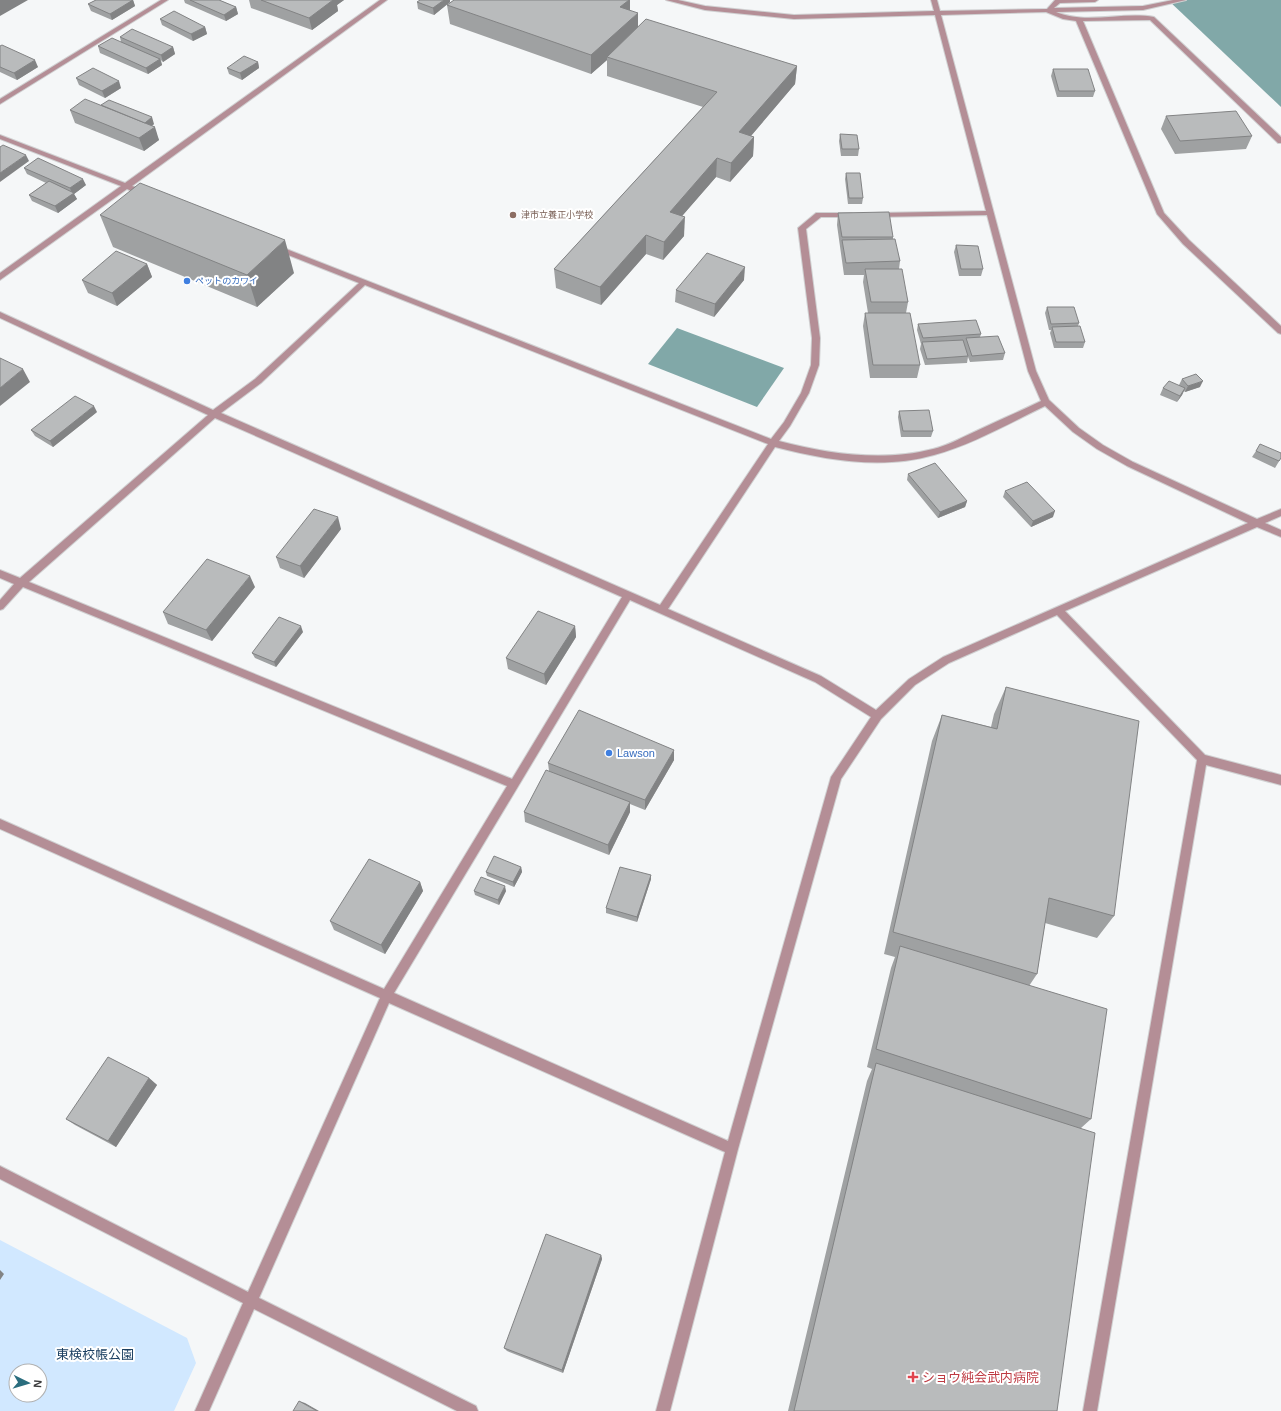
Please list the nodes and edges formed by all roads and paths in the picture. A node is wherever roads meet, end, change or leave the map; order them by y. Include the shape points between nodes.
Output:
1 (165, 0) edge
2 (384, 0) edge
3 (668, 0) edge
4 (934, 0) edge
5 (1095, 0) edge
6 (1183, 0) edge
7 (1048, 11) junction
8 (938, 14) junction
9 (1079, 20) junction
10 (0, 102) edge
11 (0, 137) edge
12 (1281, 141) edge
13 (126, 186) junction
14 (150, 196) edge
15 (989, 213) junction
16 (268, 243) edge
17 (0, 278) edge
18 (364, 282) junction
19 (0, 316) edge
20 (1281, 331) edge
21 (1046, 402) junction
22 (214, 414) junction
23 (773, 442) junction
24 (1281, 512) edge
25 (1256, 523) junction
26 (1281, 534) edge
27 (0, 574) edge
28 (21, 583) junction
29 (628, 595) junction
30 (0, 606) edge
31 (662, 610) junction
32 (1058, 610) junction
33 (876, 716) junction
34 (1202, 759) junction
35 (1281, 780) edge
36 (513, 784) junction
37 (0, 824) edge
38 (388, 995) junction
39 (732, 1149) junction
40 (0, 1172) edge
41 (250, 1300) junction
42 (202, 1411) edge
43 (471, 1411) edge
44 (662, 1411) edge
45 (1090, 1411) edge

1 - 10 street
2 - 13 street
3 - 8 street via 704,8 794,17
4 - 8 street
5 - 7 street via 1058,1
6 - 7 street via 1143,8
7 - 8 street
7 - 9 street
8 - 15 street
9 - 12 street via 1152,18
9 - 20 street via 1161,214 1186,242
11 - 13 street
13 - 14 street
13 - 17 street
15 - 21 street via 1032,371
15 - 23 street via 819,215 802,228 816,338 815,365 805,393
16 - 18 street
18 - 22 street via 258,381
18 - 23 street
19 - 22 street
21 - 23 street via 954,445 927,454 867,459 829,456
21 - 25 street via 1076,430 1100,447 1130,464
22 - 28 street
22 - 29 street
23 - 31 street
24 - 25 street
25 - 26 street
25 - 32 street
27 - 28 street
28 - 30 street
28 - 36 street
29 - 31 street
29 - 36 street
31 - 33 street via 818,679
32 - 33 street via 946,660 912,682
32 - 34 street
33 - 39 street via 836,777
34 - 35 street
34 - 45 street
36 - 38 street
37 - 38 street
38 - 39 street
38 - 41 street
39 - 44 street
40 - 41 street
41 - 42 street
41 - 43 street

